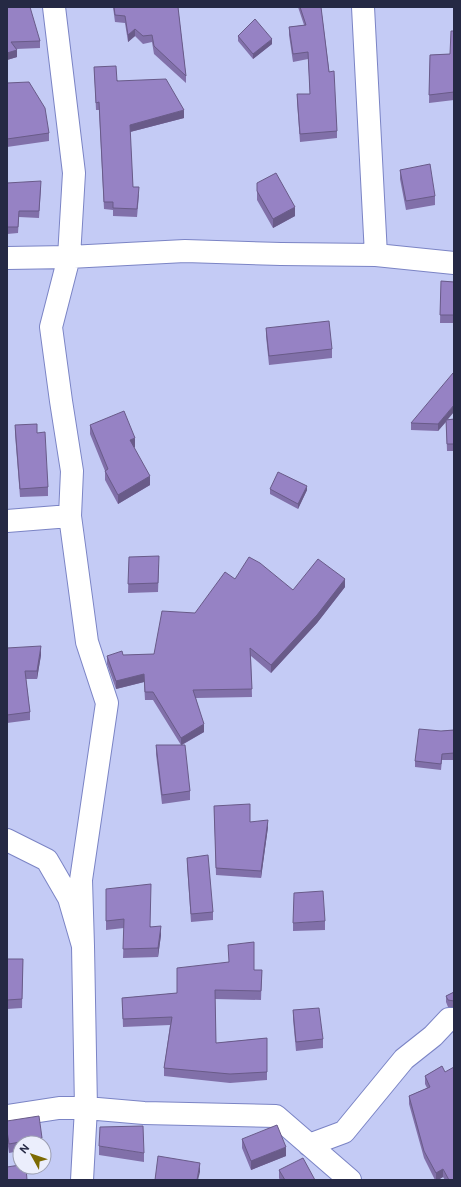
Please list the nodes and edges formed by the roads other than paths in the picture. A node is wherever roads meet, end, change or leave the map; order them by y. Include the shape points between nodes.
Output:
1 (54, 7) edge
2 (363, 7) edge
3 (376, 255) junction
4 (69, 257) junction
5 (7, 258) edge
6 (454, 263) edge
7 (70, 516) junction
8 (7, 521) edge
9 (7, 840) edge
10 (82, 867) junction
11 (53, 872) junction
12 (84, 946) junction
13 (454, 1019) edge
14 (86, 1108) junction
15 (7, 1116) edge
16 (309, 1145) junction
17 (82, 1180) edge
18 (350, 1180) edge

1 - 4 street via 74,173
2 - 3 street
3 - 4 street via 185,250
3 - 6 street
4 - 5 street
4 - 7 street via 51,327 72,471
7 - 8 street
7 - 10 street via 87,642 107,703
9 - 11 street via 47,860
10 - 11 street
10 - 12 street via 80,880
11 - 12 street via 69,898
12 - 14 street
13 - 16 street via 448,1020 433,1036 404,1059 344,1132
14 - 15 street via 59,1108
14 - 16 street via 144,1113 276,1116
14 - 17 street
16 - 18 street

